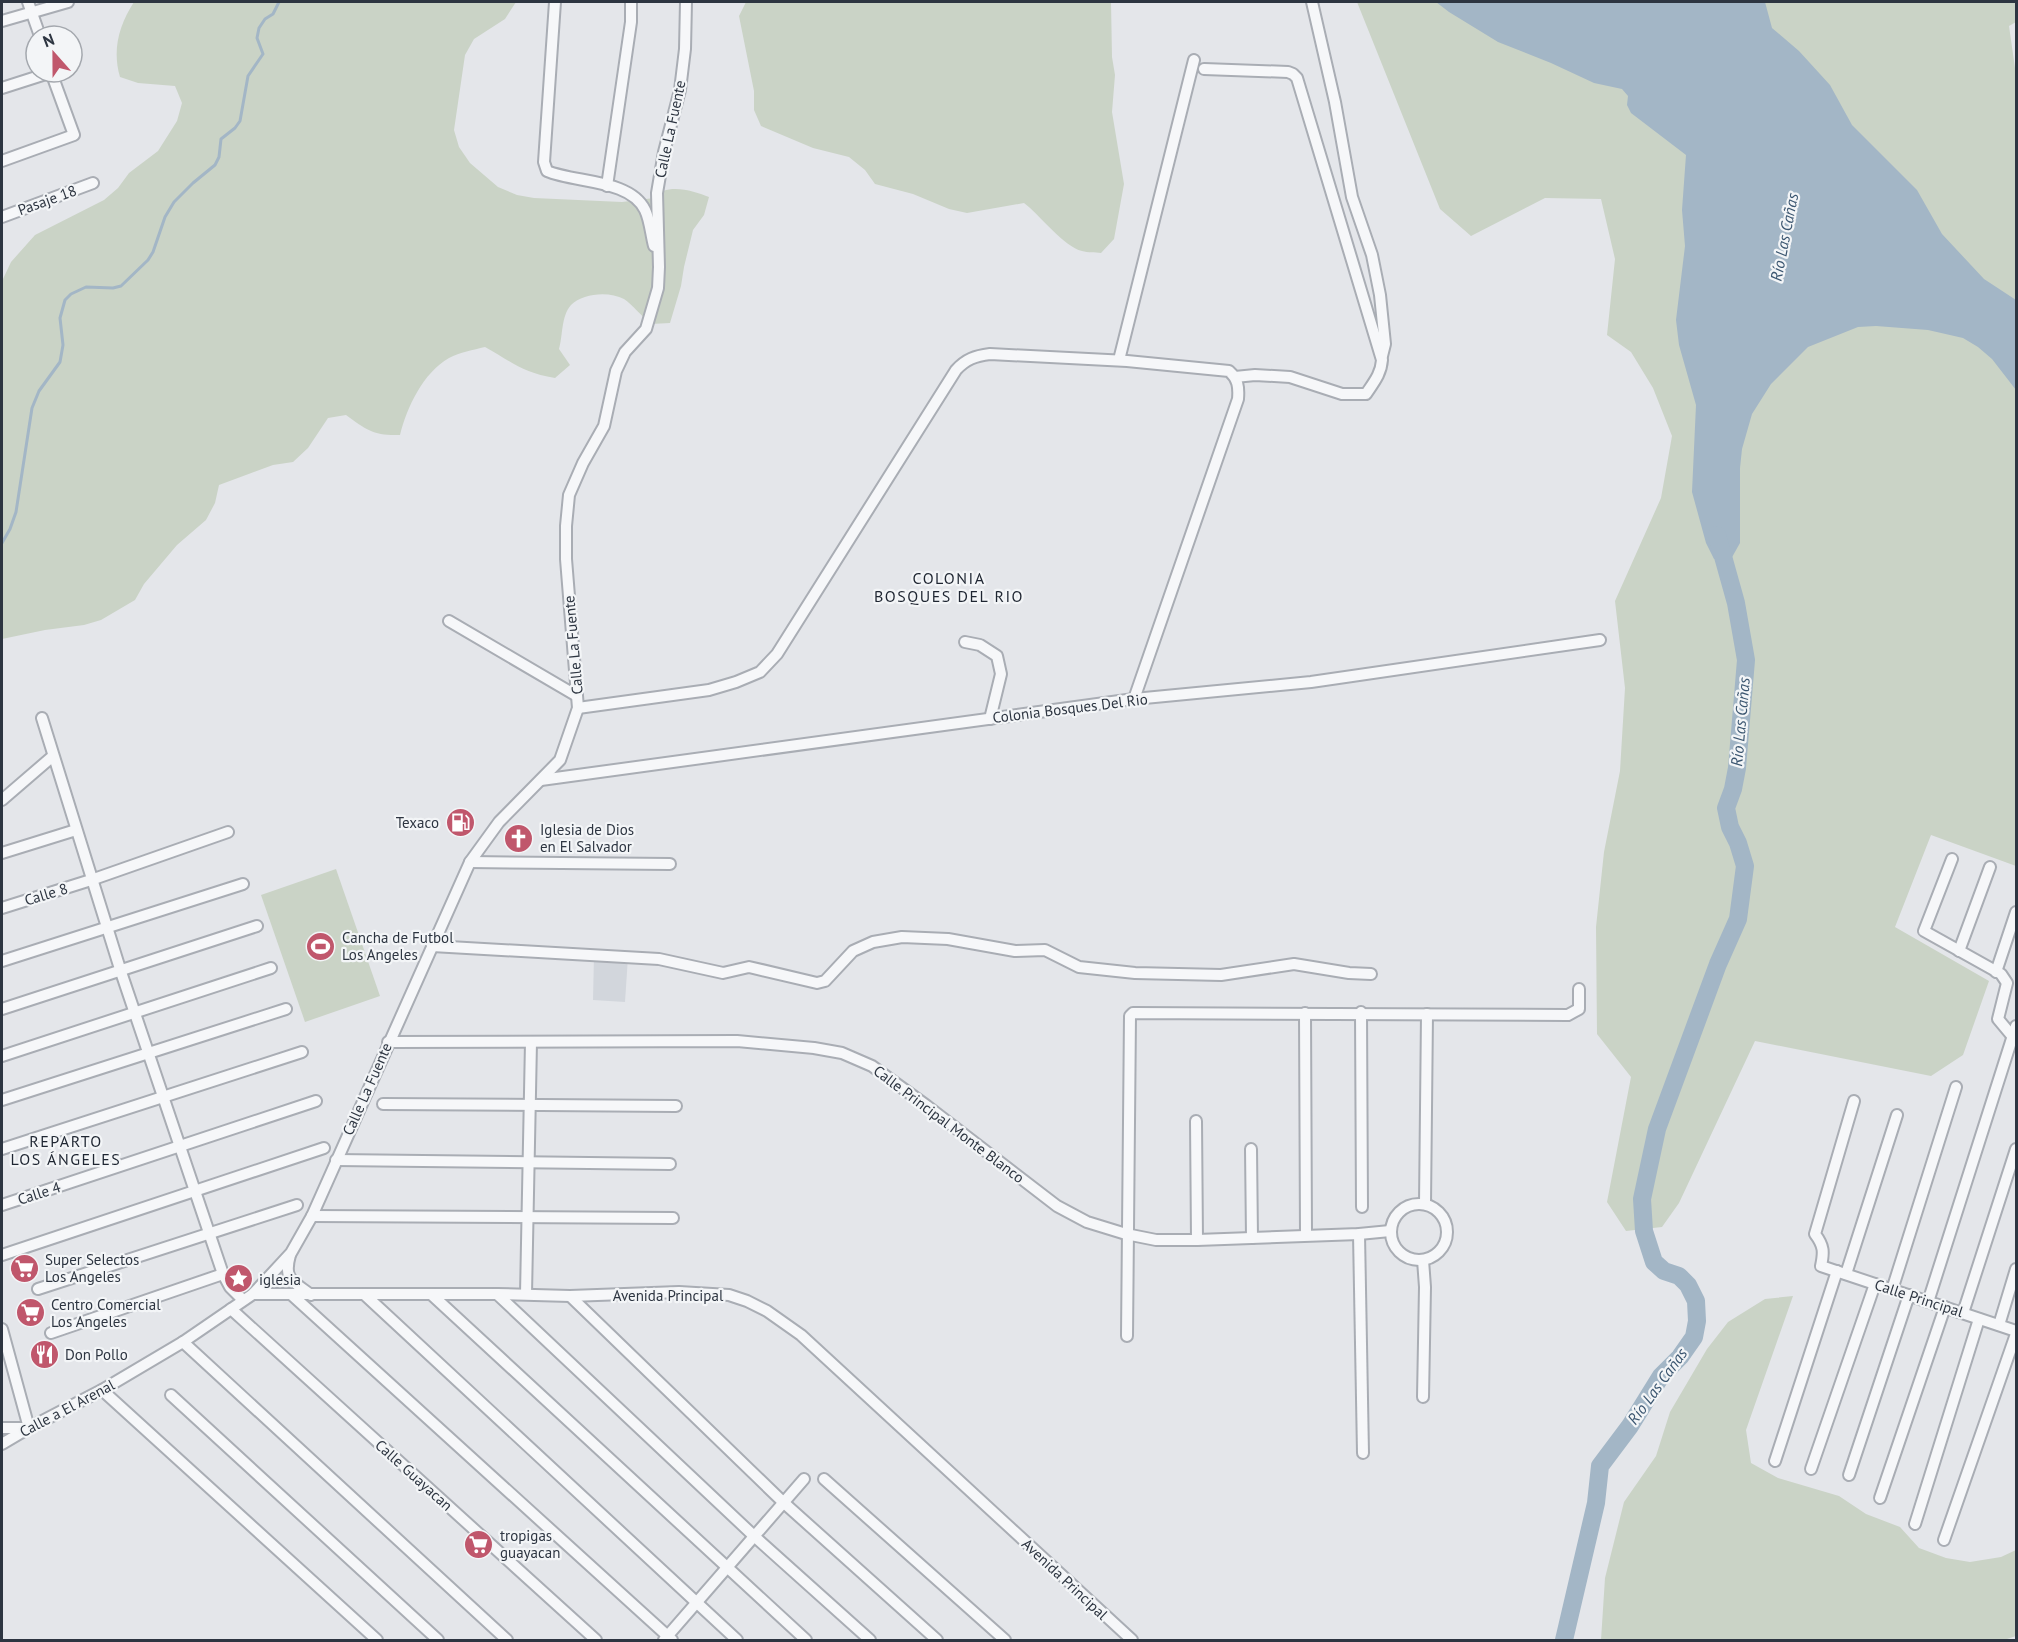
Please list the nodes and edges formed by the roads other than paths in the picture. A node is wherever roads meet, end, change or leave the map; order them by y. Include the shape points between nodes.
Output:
1 (68, 2) edge
2 (555, 2) edge
3 (631, 2) edge
4 (686, 2) edge
5 (1312, 2) edge
6 (30, 6) edge
7 (2, 21) edge
8 (35, 24) edge
9 (1194, 60) dead end
10 (1204, 69) dead end
11 (24, 81) edge
12 (55, 84) edge
13 (2, 88) edge
14 (2, 161) edge
15 (93, 183) dead end
16 (607, 186) junction
17 (2, 217) edge
18 (659, 267) junction
19 (1119, 360) junction
20 (1382, 360) junction
21 (1235, 377) junction
22 (449, 621) dead end
23 (1600, 640) dead end
24 (965, 642) dead end
25 (577, 696) junction
26 (1134, 699) junction
27 (578, 708) junction
28 (42, 718) dead end
29 (990, 718) junction
30 (53, 756) junction
31 (540, 780) junction
32 (2, 800) edge
33 (76, 830) junction
34 (228, 832) dead end
35 (2, 853) edge
36 (1952, 859) dead end
37 (470, 862) junction
38 (670, 864) dead end
39 (1990, 867) dead end
40 (91, 880) junction
41 (243, 884) dead end
42 (2, 908) edge
43 (2016, 912) edge
44 (257, 926) dead end
45 (107, 928) junction
46 (432, 946) junction
47 (1959, 951) junction
48 (2, 961) edge
49 (271, 968) dead end
50 (120, 972) junction
51 (1996, 972) junction
52 (1371, 974) dead end
53 (1580, 989) dead end
54 (2, 1009) edge
55 (286, 1009) dead end
56 (1305, 1012) junction
57 (1361, 1012) junction
58 (134, 1013) junction
59 (1427, 1014) junction
60 (2014, 1040) edge
61 (388, 1042) junction
62 (531, 1042) junction
63 (302, 1052) dead end
64 (148, 1054) junction
65 (2, 1056) edge
66 (1956, 1087) dead end
67 (163, 1097) junction
68 (2, 1100) edge
69 (316, 1101) dead end
70 (1854, 1101) dead end
71 (383, 1104) dead end
72 (530, 1104) junction
73 (676, 1106) dead end
74 (1897, 1115) dead end
75 (1196, 1121) dead end
76 (178, 1146) junction
77 (324, 1148) dead end
78 (2, 1149) edge
79 (1251, 1149) dead end
80 (2016, 1149) edge
81 (336, 1160) junction
82 (529, 1162) junction
83 (670, 1164) dead end
84 (194, 1190) junction
85 (1425, 1204) junction
86 (2, 1205) edge
87 (297, 1205) dead end
88 (1362, 1207) dead end
89 (312, 1216) junction
90 (528, 1217) junction
91 (673, 1218) dead end
92 (1390, 1232) junction
93 (209, 1233) junction
94 (1126, 1234) junction
95 (1359, 1234) junction
96 (1306, 1235) junction
97 (1252, 1238) junction
98 (1197, 1240) junction
99 (291, 1253) junction
100 (2, 1255) edge
101 (1423, 1260) junction
102 (2016, 1269) edge
103 (1842, 1273) junction
104 (223, 1274) junction
105 (1875, 1284) junction
106 (38, 1289) dead end
107 (1893, 1290) junction
108 (364, 1294) junction
109 (431, 1294) junction
110 (497, 1294) junction
111 (526, 1294) junction
112 (292, 1295) junction
113 (311, 1295) junction
114 (1909, 1295) junction
115 (570, 1296) junction
116 (248, 1297) junction
117 (1928, 1302) junction
118 (1945, 1307) junction
119 (231, 1309) junction
120 (1964, 1313) junction
121 (1979, 1319) junction
122 (1999, 1325) junction
123 (2, 1329) edge
124 (2016, 1332) edge
125 (51, 1334) dead end
126 (1127, 1336) dead end
127 (183, 1342) junction
128 (4, 1348) edge
129 (102, 1390) junction
130 (171, 1395) dead end
131 (1423, 1397) dead end
132 (2, 1428) edge
133 (29, 1428) junction
134 (2, 1444) edge
135 (1363, 1453) dead end
136 (1775, 1461) dead end
137 (1811, 1469) dead end
138 (1849, 1475) dead end
139 (804, 1479) dead end
140 (824, 1479) dead end
141 (1880, 1498) dead end
142 (783, 1502) junction
143 (1915, 1524) dead end
144 (754, 1536) junction
145 (1944, 1540) dead end
146 (726, 1568) junction
147 (697, 1602) junction
148 (668, 1639) edge
149 (377, 1641) edge
150 (438, 1641) edge
151 (507, 1641) edge
152 (597, 1641) edge
153 (738, 1641) edge
154 (806, 1641) edge
155 (870, 1641) edge
156 (937, 1641) edge
157 (1005, 1641) edge
158 (1132, 1641) edge

1 - 6 street
2 - 16 street via 544,162 547,171 562,177
3 - 16 street
4 - 18 street, Calle La Fuente via 680,90 657,193
5 - 20 street via 1352,197 1372,255 1380,295 1385,344
6 - 7 street
6 - 8 street
9 - 19 street
10 - 20 street via 1288,72 1296,78
11 - 13 street
12 - 14 street via 74,135
15 - 17 street, Pasaje 18
16 - 18 street via 621,188 645,209
18 - 25 street, Calle La Fuente via 658,288 646,329 625,352 616,371 604,426 569,495 566,560
19 - 21 street via 1229,371
19 - 27 street via 990,354 965,360 777,654 760,672 709,690
20 - 21 street via 1381,370 1366,394 1342,394 1290,377
21 - 26 street via 1238,399
22 - 25 street
23 - 26 street, Colonia Bosques Del Rio via 1311,682
24 - 29 street via 980,645 997,656 1001,674
25 - 27 street, Calle La Fuente
26 - 29 street, Colonia Bosques Del Rio
27 - 31 street, Calle La Fuente via 560,760
28 - 30 street
29 - 31 street, Colonia Bosques Del Rio
30 - 32 street
30 - 33 street
31 - 37 street, Calle La Fuente via 499,822
33 - 35 street
33 - 40 street
34 - 40 street, Calle 8
36 - 47 street via 1924,931
37 - 38 street
37 - 46 street, Calle La Fuente
39 - 47 street
40 - 42 street, Calle 8
40 - 45 street
41 - 45 street
43 - 51 street
44 - 50 street
45 - 48 street
45 - 50 street
46 - 52 street via 659,959 723,973 749,967 817,983 825,981 853,951 873,942 902,937 948,939 1015,951 1045,950 1079,967 1135,974 1221,975 1294,964
46 - 61 street, Calle La Fuente
47 - 51 street
49 - 58 street
50 - 54 street
50 - 58 street
51 - 60 street via 2007,983 1998,1019
53 - 59 street via 1579,1010 1568,1015
55 - 64 street
56 - 57 street
56 - 94 street via 1130,1016
56 - 96 street
57 - 59 street
57 - 88 street
58 - 64 street
58 - 65 street
59 - 85 street
60 - 117 street
61 - 62 street, Calle Principal Monte Blanco
61 - 81 street, Calle La Fuente
62 - 72 street
62 - 94 street, Calle Principal Monte Blanco via 737,1041 842,1053 889,1078 1057,1206 1087,1222
63 - 67 street
64 - 67 street
64 - 68 street
66 - 107 street
67 - 76 street
67 - 78 street
69 - 76 street, Calle 4
70 - 103 street, Calle Principal via 1815,1234 1824,1251 1821,1266
71 - 72 street
72 - 73 street
72 - 82 street
74 - 103 street
75 - 98 street
76 - 84 street
76 - 86 street, Calle 4
77 - 84 street
79 - 97 street
80 - 120 street
81 - 82 street
81 - 89 street, Calle La Fuente
82 - 83 street
82 - 90 street
84 - 93 street
84 - 100 street
85 - 92 street via 1401,1209
85 - 101 street via 1441,1214 1448,1232 1440,1250
87 - 93 street
89 - 90 street
89 - 99 street, Calle La Fuente
90 - 91 street
90 - 111 street
92 - 95 street, Calle Principal Monte Blanco
92 - 101 street via 1396,1250 1413,1260
93 - 104 street
93 - 106 street
94 - 98 street, Calle Principal Monte Blanco via 1156,1240
94 - 126 street
95 - 96 street, Calle Principal Monte Blanco
95 - 135 street
96 - 97 street, Calle Principal Monte Blanco
97 - 98 street, Calle Principal Monte Blanco
99 - 113 street via 288,1275
99 - 116 street, Calle La Fuente
101 - 131 street
102 - 122 street
103 - 105 street, Calle Principal
103 - 136 street
104 - 116 street via 231,1287
104 - 125 street
105 - 107 street, Calle Principal
105 - 137 street
107 - 114 street, Calle Principal
108 - 109 street, Avenida Principal
108 - 113 street, Avenida Principal
108 - 147 street
109 - 110 street, Avenida Principal
109 - 146 street
110 - 111 street, Avenida Principal
110 - 144 street
111 - 115 street, Avenida Principal
112 - 113 street, Avenida Principal
112 - 116 street, Avenida Principal
112 - 148 street
114 - 117 street, Calle Principal
114 - 138 street
115 - 142 street
115 - 158 street, Avenida Principal via 719,1294 747,1300 767,1311 841,1370
116 - 119 street, Calle a El Arenal
117 - 118 street, Calle Principal
118 - 120 street, Calle Principal
118 - 141 street
119 - 127 street, Calle a El Arenal
119 - 152 street, Calle Guayacan
120 - 121 street, Calle Principal
121 - 122 street, Calle Principal
121 - 143 street
122 - 124 street, Calle Principal
123 - 128 street
124 - 145 street
127 - 129 street, Calle a El Arenal
127 - 151 street
128 - 133 street
129 - 133 street, Calle a El Arenal
129 - 149 street
130 - 150 street
132 - 133 street
133 - 134 street, Calle a El Arenal
139 - 142 street
140 - 157 street
142 - 144 street
142 - 156 street
144 - 146 street
144 - 155 street
146 - 147 street
146 - 154 street
147 - 148 street
147 - 153 street

